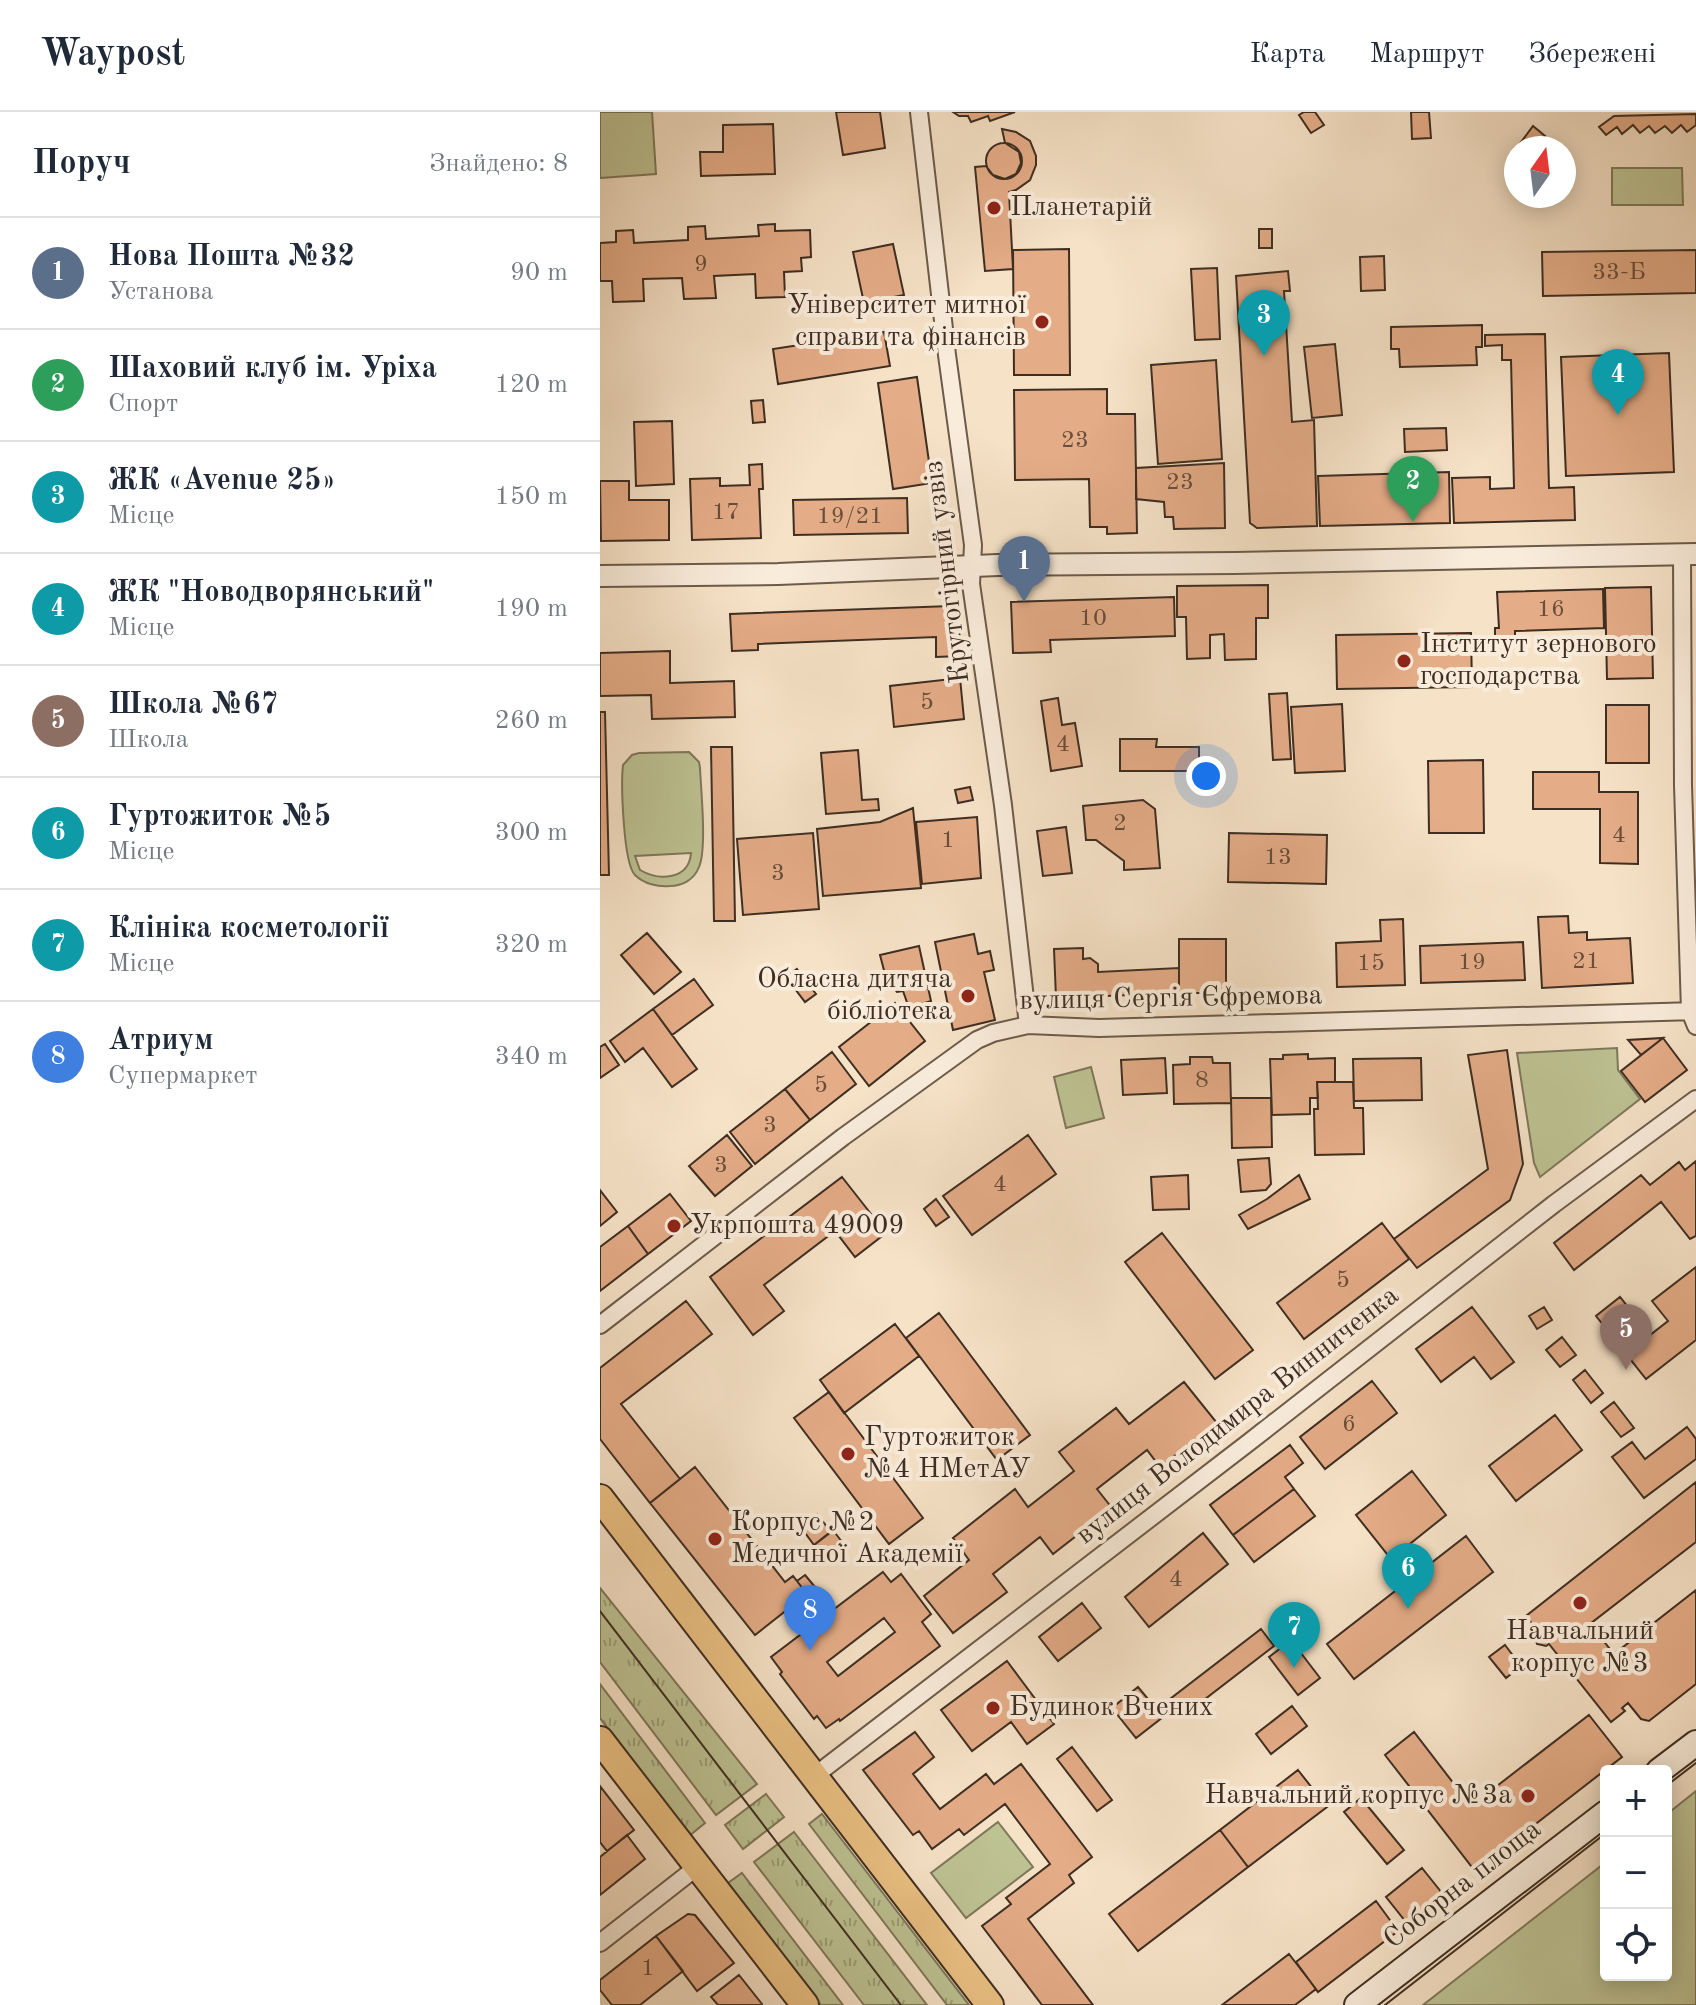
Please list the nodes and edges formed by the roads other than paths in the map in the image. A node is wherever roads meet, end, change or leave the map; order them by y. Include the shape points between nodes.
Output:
1 (919, 112) edge
2 (1689, 554) edge
3 (972, 565) junction
4 (600, 576) edge
5 (1694, 1016) edge
6 (1028, 1025) junction
7 (1696, 1099) edge
8 (600, 1325) edge
9 (600, 1498) edge
10 (600, 1740) edge
11 (1696, 1743) edge
12 (1667, 1765) edge
13 (813, 1777) junction
14 (1600, 1818) edge
15 (697, 1867) junction
16 (600, 1943) edge
17 (805, 2005) edge
18 (990, 2005) edge
19 (1357, 2005) edge

1 - 3 street, Крутогірний узвіз
2 - 3 street
2 - 5 street via 1683,785
3 - 4 street
3 - 6 street, Крутогірний узвіз
5 - 6 street, вулиця Сергія Єфремова
6 - 8 street, вулиця Сергія Єфремова via 993,1033 962,1050
7 - 13 street, вулиця Володимира Винниченка
9 - 13 main road
10 - 15 main road
11 - 12 main road
13 - 18 main road
14 - 19 main road, Соборна площа
15 - 16 street
15 - 17 main road

